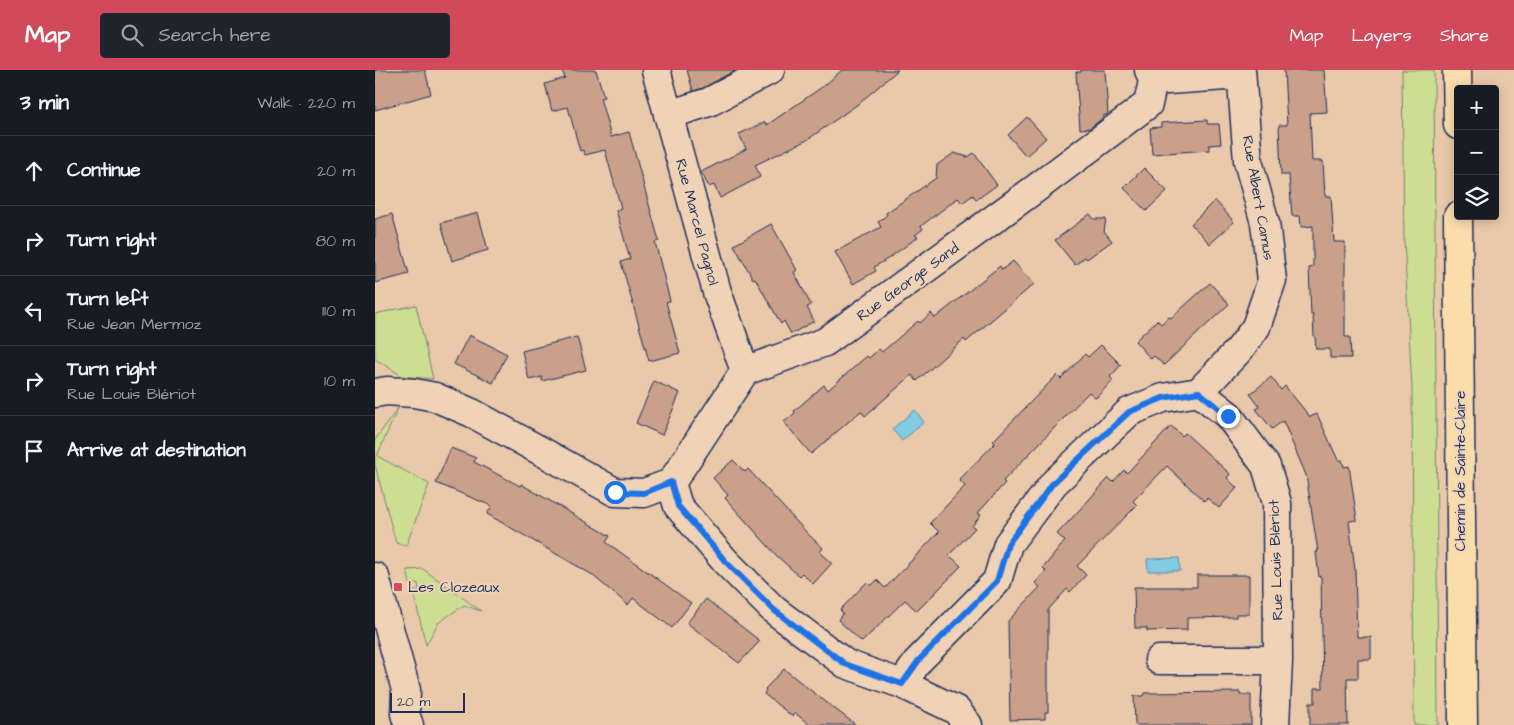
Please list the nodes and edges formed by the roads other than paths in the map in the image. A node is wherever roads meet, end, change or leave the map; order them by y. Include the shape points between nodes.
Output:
1 (656, 70) edge
2 (770, 70) edge
3 (1457, 70) edge
4 (1241, 72) edge
5 (1151, 76) edge
6 (1457, 85) edge
7 (667, 115) junction
8 (1458, 220) edge
9 (745, 371) junction
10 (1199, 392) junction
11 (375, 393) edge
12 (671, 482) junction
13 (375, 577) edge
14 (1159, 660) dead end
15 (1277, 660) junction
16 (902, 684) junction
17 (404, 721) edge
18 (968, 725) edge
19 (1275, 725) edge
20 (1463, 725) edge

1 - 7 street, Rue Marcel Pagnol
2 - 7 street via 709,102
3 - 6 main road
4 - 5 street
4 - 10 street, Rue Albert Camus via 1248,161 1265,223 1272,280 1256,327
5 - 9 street, Rue George Sand via 1148,104 825,342
7 - 9 street, Rue Marcel Pagnol via 717,292
8 - 20 main road, Chemin de Sainte-Claire
9 - 12 street
10 - 15 street, Rue Louis Blériot via 1228,416 1266,466 1277,503
10 - 16 street via 1163,398 1129,412 1053,483 1008,544 997,581 919,660
11 - 12 street via 414,392 435,397 472,413 615,492 644,493
12 - 16 street via 678,506 726,562 774,610 845,664
13 - 17 street via 407,690
14 - 15 street
15 - 19 street, Rue Louis Blériot
16 - 18 street via 956,710

